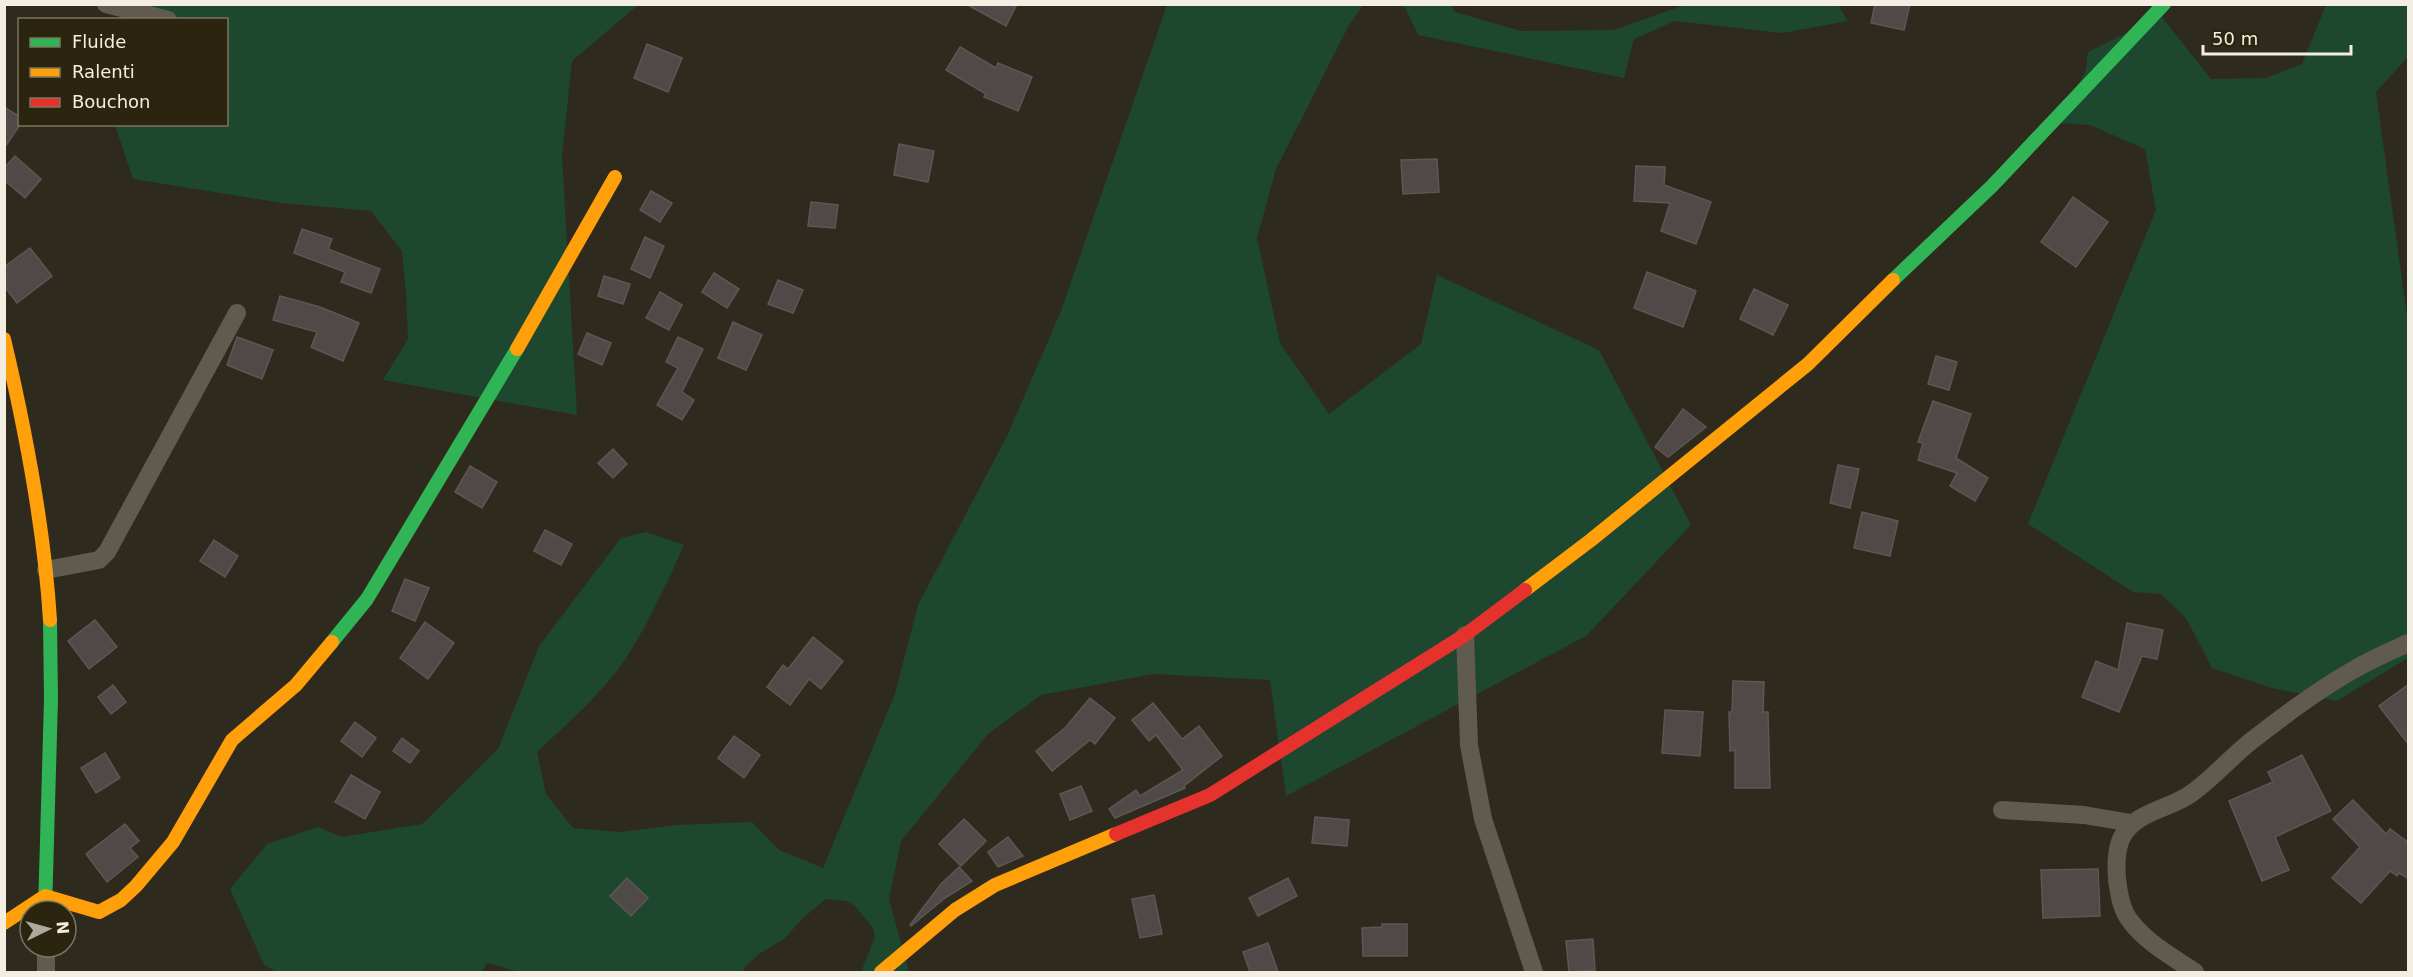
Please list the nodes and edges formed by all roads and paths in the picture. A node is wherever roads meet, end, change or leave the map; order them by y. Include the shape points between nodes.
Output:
1 (106, 4) edge
2 (2164, 4) edge
3 (160, 18) edge
4 (615, 177) dead end
5 (237, 313) dead end
6 (4, 339) edge
7 (46, 570) junction
8 (1465, 635) junction
9 (2409, 643) edge
10 (2002, 810) dead end
11 (2131, 823) junction
12 (45, 896) junction
13 (4, 923) edge
14 (881, 972) edge
15 (1534, 972) edge
16 (2195, 972) edge

1 - 3 street
2 - 8 street via 1992,186 1808,364 1592,540
4 - 12 street via 494,389 358,611 296,685 232,740 173,842 121,900 99,912
5 - 7 street via 107,552 99,560
6 - 7 street via 34,475
7 - 12 street via 50,721
8 - 14 street via 1210,795 977,895
8 - 15 street via 1469,745 1483,819
9 - 11 street via 2354,669 2303,703 2249,742 2192,794
10 - 11 street via 2084,814
11 - 16 street via 2121,840 2116,865 2124,910 2147,937
12 - 13 street

